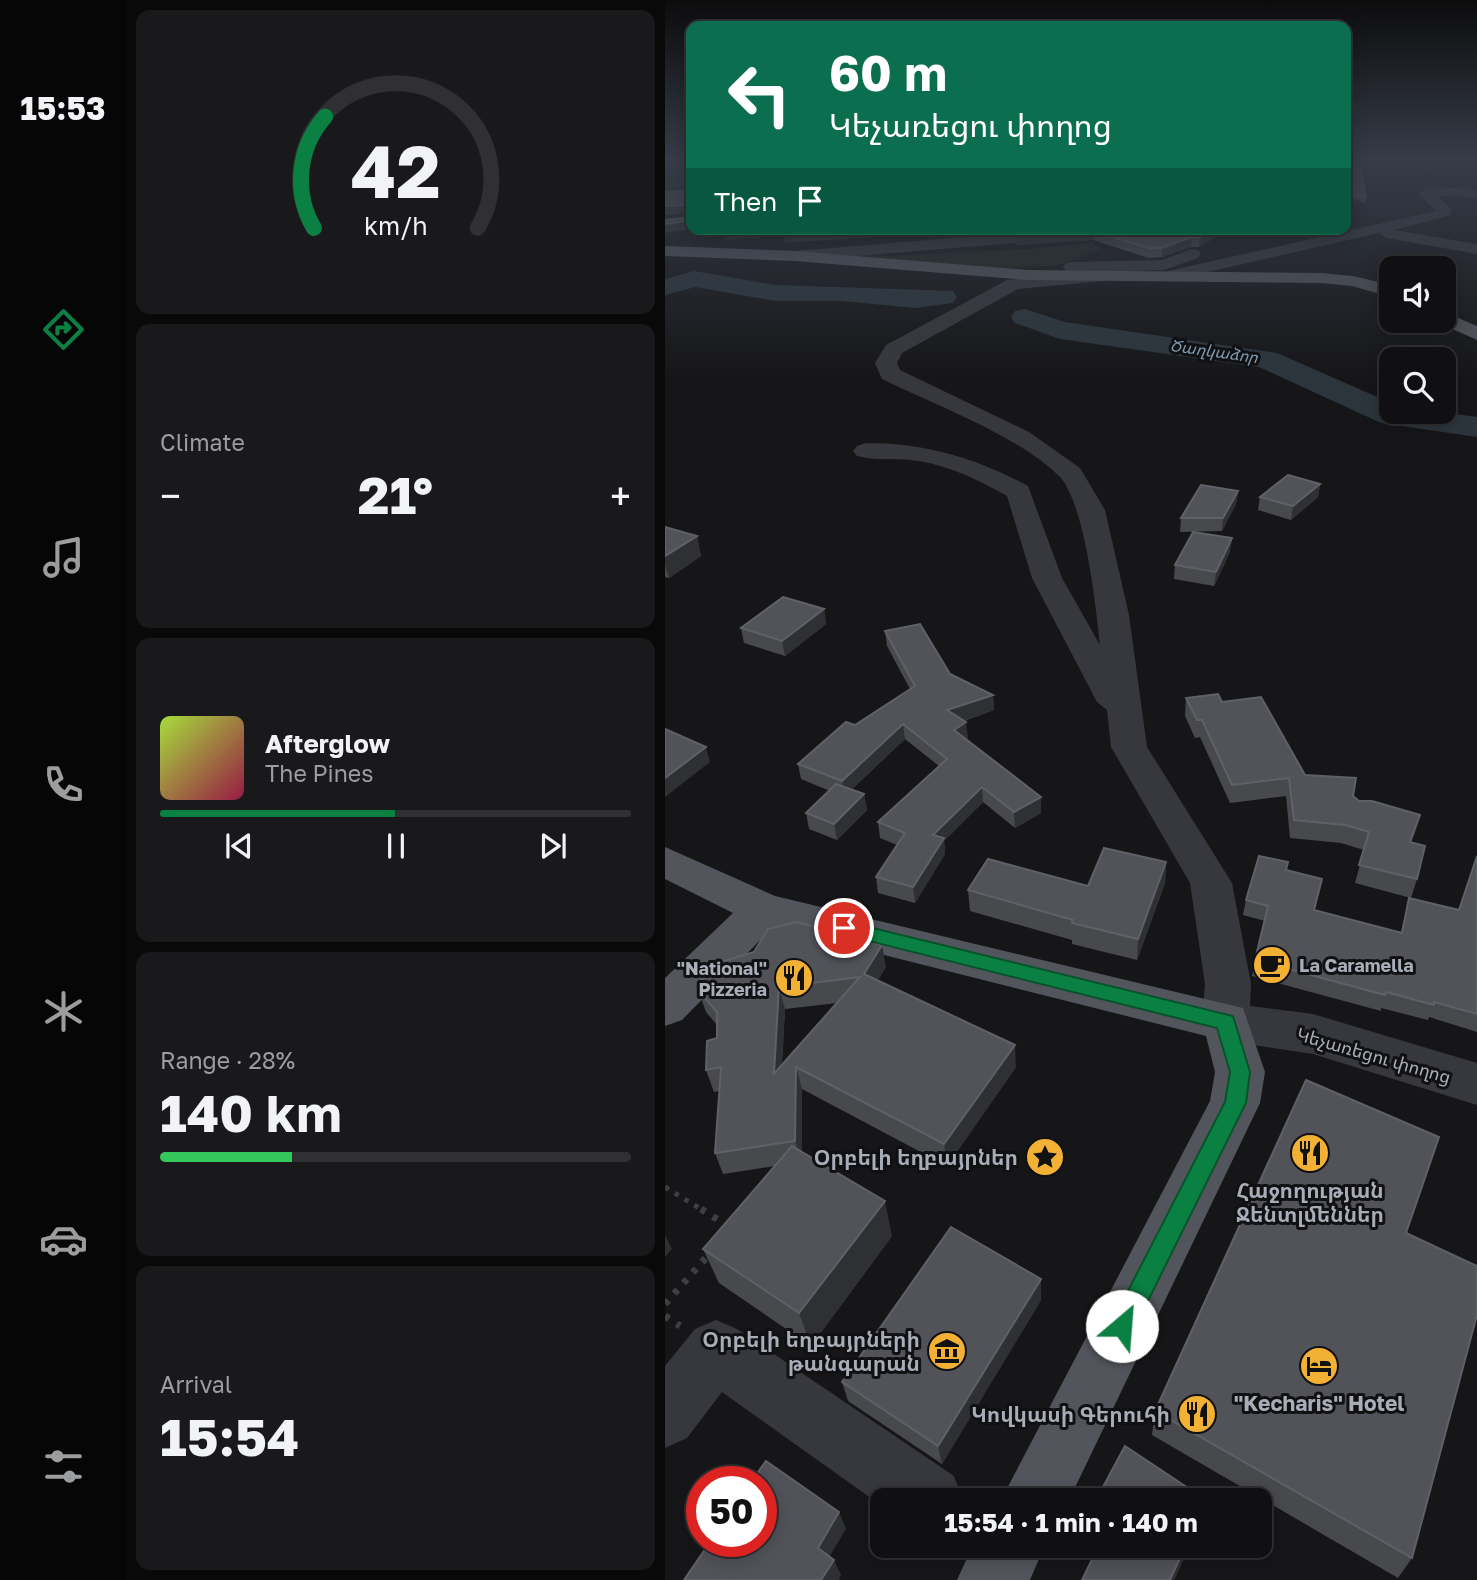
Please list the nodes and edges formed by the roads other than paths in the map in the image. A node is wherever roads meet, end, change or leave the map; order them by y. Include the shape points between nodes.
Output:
1 (1381, 232) edge
2 (1050, 235) edge
3 (1349, 235) edge
4 (1212, 241) edge
5 (1113, 245) edge
6 (1477, 249) edge
7 (665, 251) edge
8 (796, 256) junction
9 (1063, 267) junction
10 (1028, 275) junction
11 (1168, 276) junction
12 (1098, 277) junction
13 (990, 280) junction
14 (1379, 288) edge
15 (1456, 324) edge
16 (1477, 334) edge
17 (866, 451) dead end
18 (1123, 716) junction
19 (665, 862) edge
20 (764, 909) junction
21 (665, 1007) edge
22 (1226, 1022) junction
23 (1477, 1084) edge
24 (665, 1416) edge
25 (913, 1488) edge
26 (1037, 1488) edge

1 - 6 street
2 - 8 street
3 - 11 street
4 - 9 street via 1164,265
5 - 9 street
7 - 8 main road
8 - 13 main road
9 - 10 street
10 - 12 main road
10 - 13 main road
11 - 12 main road
11 - 14 main road via 1353,281
12 - 13 street
13 - 18 street via 893,349 886,363 890,374 1020,437 1071,473 1091,510 1113,615
15 - 16 main road
17 - 18 street via 945,457 973,466 1019,492 1047,578
18 - 22 street via 1129,747 1211,883 1229,984
19 - 20 main road, Կեչառեցու փողոց
20 - 21 main road
20 - 22 main road, Կեչառեցու փողոց
22 - 23 street, Կեչառեցու փողոց via 1313,1034
22 - 26 main road via 1240,1072 1235,1103
24 - 25 street via 716,1350

